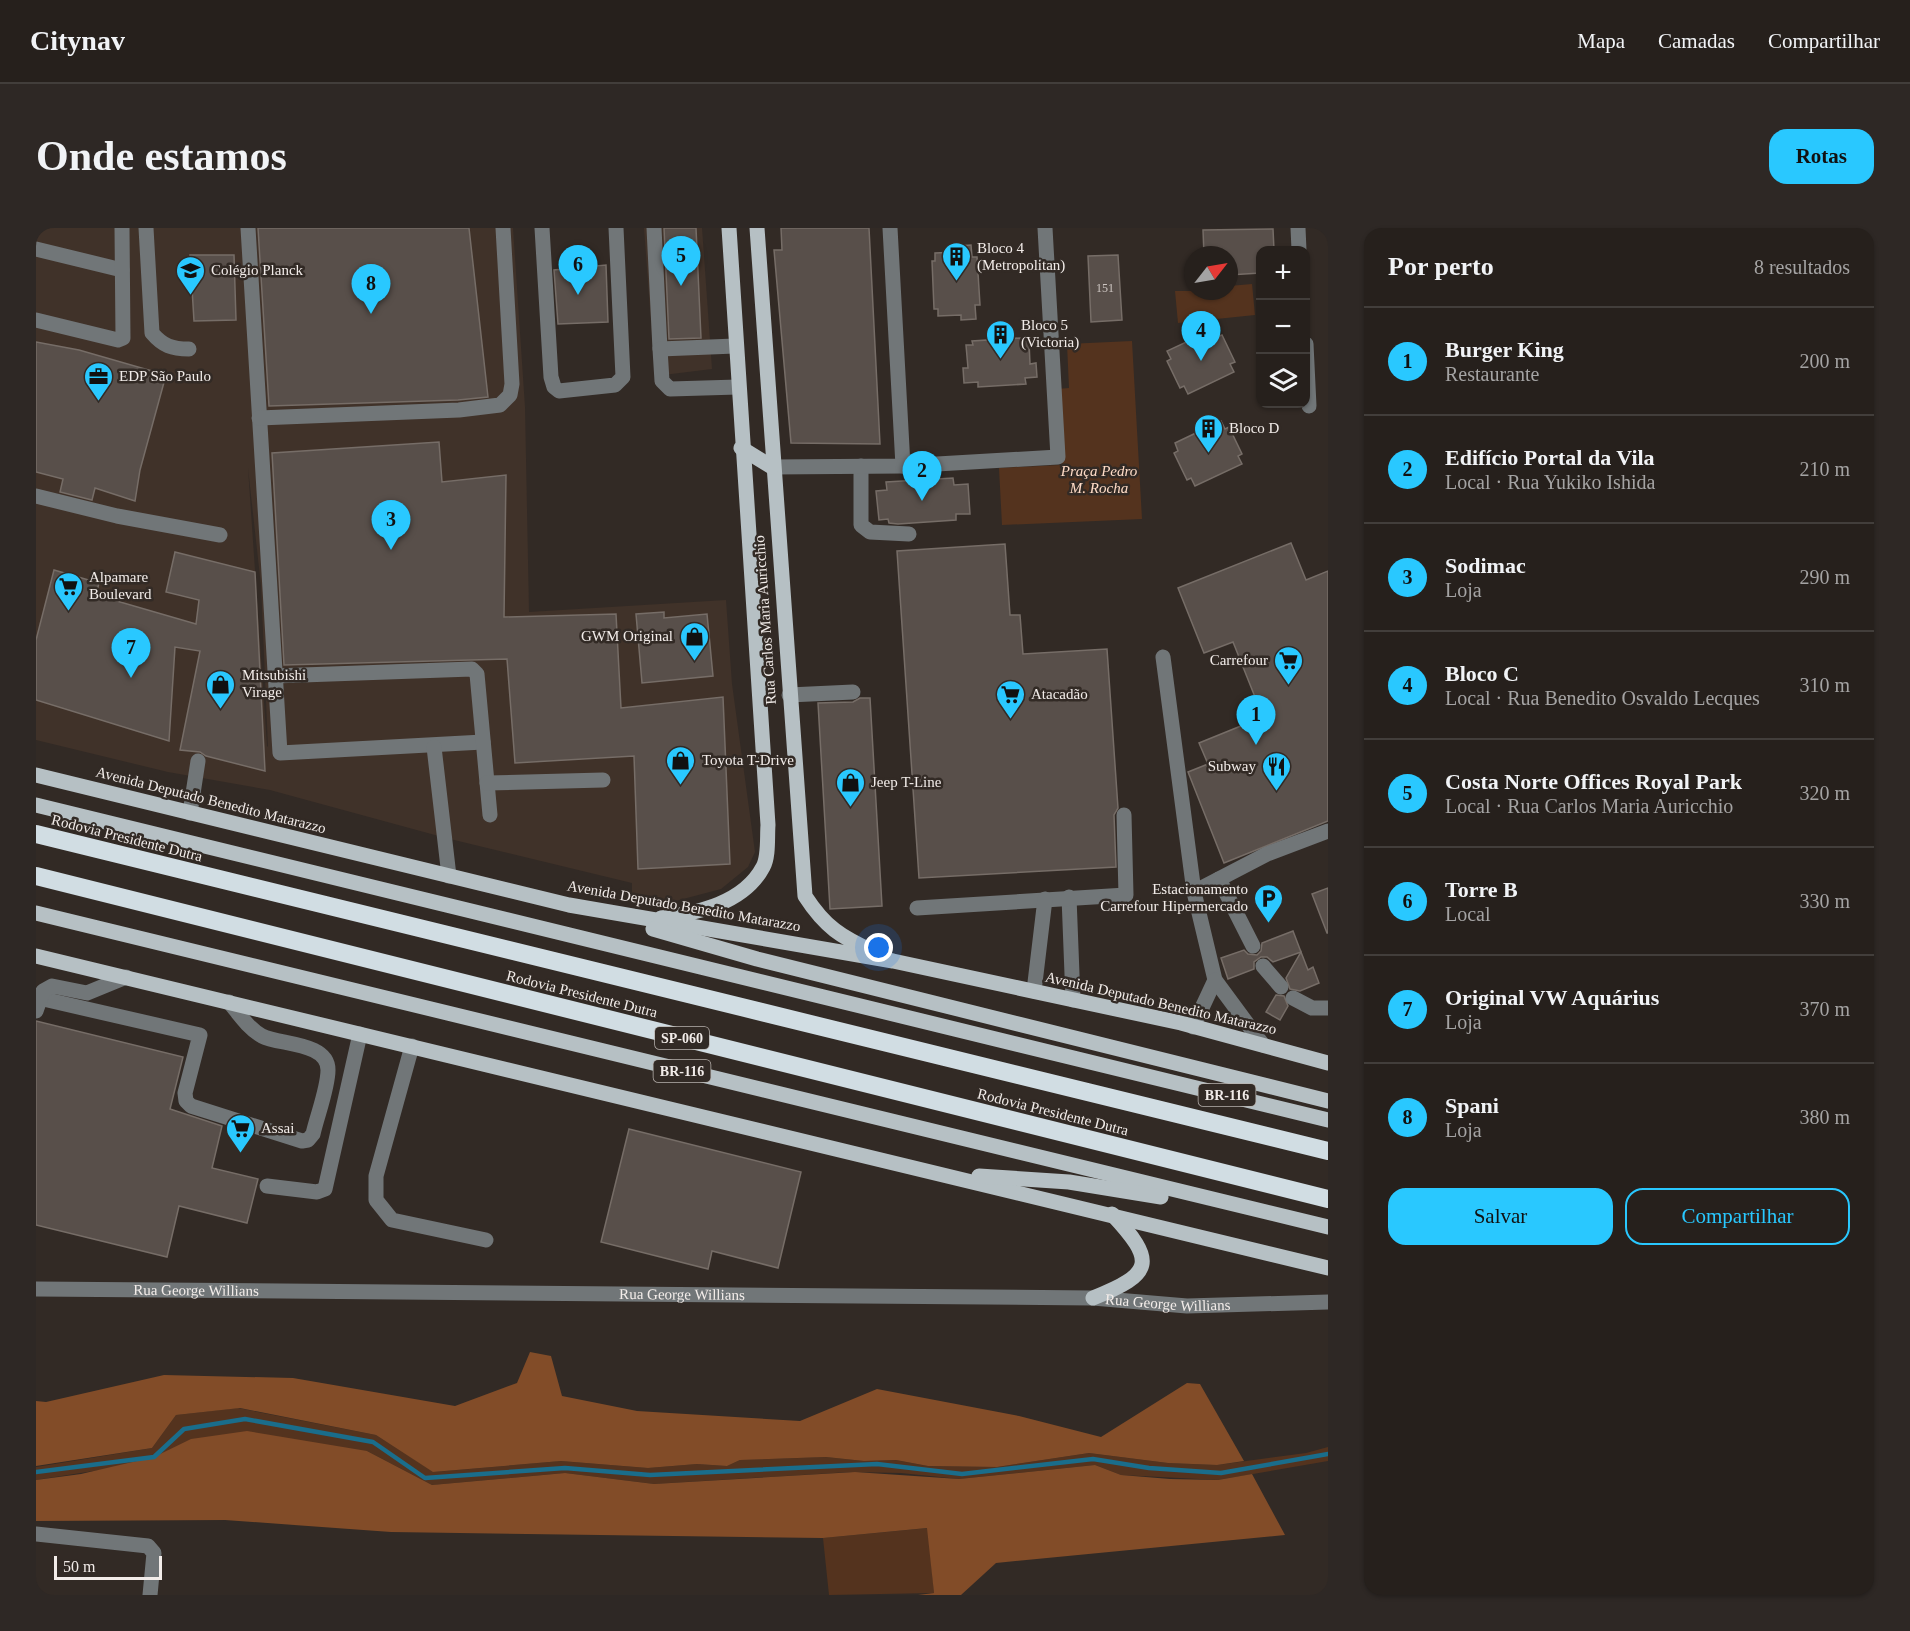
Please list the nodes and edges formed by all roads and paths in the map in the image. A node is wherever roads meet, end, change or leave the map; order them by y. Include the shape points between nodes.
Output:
1 (122, 228) edge
2 (146, 228) edge
3 (248, 228) edge
4 (503, 228) edge
5 (542, 228) edge
6 (616, 228) edge
7 (654, 228) edge
8 (729, 228) edge
9 (757, 228) edge
10 (890, 228) edge
11 (1045, 228) edge
12 (1298, 228) edge
13 (1299, 246) edge
14 (36, 249) edge
15 (122, 270) junction
16 (36, 320) edge
17 (735, 345) junction
18 (189, 349) dead end
19 (660, 349) junction
20 (738, 387) junction
21 (259, 418) junction
22 (741, 448) junction
23 (861, 466) junction
24 (903, 466) junction
25 (772, 467) junction
26 (36, 496) edge
27 (909, 534) dead end
28 (220, 535) dead end
29 (1164, 657) dead end
30 (274, 676) junction
31 (853, 692) dead end
32 (789, 695) junction
33 (483, 742) junction
34 (434, 747) junction
35 (198, 761) dead end
36 (36, 775) edge
37 (603, 780) dead end
38 (487, 783) junction
39 (36, 806) edge
40 (190, 813) junction
41 (490, 815) dead end
42 (1124, 815) dead end
43 (1328, 831) edge
44 (36, 834) edge
45 (36, 876) edge
46 (449, 876) junction
47 (1219, 879) junction
48 (1194, 892) junction
49 (1068, 897) junction
50 (1045, 899) junction
51 (569, 905) junction
52 (917, 908) dead end
53 (36, 913) edge
54 (644, 920) junction
55 (1253, 946) dead end
56 (36, 956) edge
57 (893, 961) junction
58 (1263, 966) dead end
59 (126, 977) junction
60 (1215, 980) junction
61 (1281, 987) dead end
62 (1034, 992) junction
63 (1293, 998) dead end
64 (1073, 1000) junction
65 (229, 1002) junction
66 (37, 1005) edge
67 (1328, 1008) edge
68 (1193, 1027) junction
69 (360, 1034) junction
70 (1263, 1045) junction
71 (412, 1046) junction
72 (1327, 1062) edge
73 (1328, 1101) edge
74 (1328, 1120) edge
75 (1328, 1151) edge
76 (952, 1176) junction
77 (267, 1186) dead end
78 (1328, 1199) edge
79 (1240, 1207) junction
80 (1112, 1214) junction
81 (1328, 1227) edge
82 (486, 1240) dead end
83 (1328, 1268) edge
84 (36, 1289) edge
85 (1093, 1298) junction
86 (1328, 1302) edge
87 (36, 1534) edge
88 (150, 1595) edge

1 - 15 street
2 - 18 street via 152,333 172,349
3 - 21 street
4 - 21 street via 512,384 510,395 500,405
5 - 6 street via 551,377 559,391 615,386 623,376
7 - 19 street
8 - 17 main road, Rua Carlos Maria Auricchio
9 - 25 main road, Rua Carlos Maria Auricchio
10 - 24 street
11 - 24 street via 1058,457
12 - 13 street
14 - 15 street
15 - 16 street via 123,338
17 - 19 street
17 - 20 main road, Rua Carlos Maria Auricchio
19 - 20 street via 662,381 670,389
20 - 22 main road, Rua Carlos Maria Auricchio
21 - 30 street
22 - 25 main road
22 - 54 main road, Rua Carlos Maria Auricchio via 768,825 764,866 746,889 721,903 691,914
23 - 24 street
23 - 25 street
23 - 27 street via 861,525 870,532
25 - 32 main road, Rua Carlos Maria Auricchio
26 - 28 street
29 - 48 street
30 - 33 street via 472,669 477,674
30 - 34 street via 280,753
31 - 32 street
32 - 57 main road, Rua Carlos Maria Auricchio via 804,896 821,921 851,942
33 - 34 street
33 - 38 street
34 - 46 street
35 - 40 street
36 - 40 main road, Avenida Deputado Benedito Matarazzo
37 - 38 street
38 - 41 street
39 - 74 main road, Rodovia Presidente Dutra / BR-116
40 - 46 main road, Avenida Deputado Benedito Matarazzo
42 - 49 street via 1126,895
43 - 47 street
44 - 75 highway, Rodovia Presidente Dutra
45 - 78 highway, Rodovia Presidente Dutra / SP-060
46 - 51 main road, Avenida Deputado Benedito Matarazzo
47 - 48 street
47 - 55 street
48 - 60 street
49 - 50 street
49 - 64 street
50 - 52 street
50 - 62 street
51 - 54 main road, Avenida Deputado Benedito Matarazzo
51 - 73 main road via 756,959
53 - 79 main road, BR-116
54 - 57 main road, Avenida Deputado Benedito Matarazzo
56 - 59 main road
57 - 62 main road, Avenida Deputado Benedito Matarazzo
58 - 61 street
59 - 65 main road
59 - 66 street via 87,993 52,986 43,991
60 - 68 street
60 - 70 street
62 - 64 main road, Avenida Deputado Benedito Matarazzo
63 - 67 street via 1312,1008
64 - 68 main road, Avenida Deputado Benedito Matarazzo
65 - 66 street via 250,1028 263,1037 315,1051 324,1058 328,1069 313,1134 308,1140 191,1106 185,1093 200,1035
65 - 69 main road
68 - 70 main road, Avenida Deputado Benedito Matarazzo
69 - 71 main road
69 - 77 street via 325,1189 316,1192
70 - 72 main road, Avenida Deputado Benedito Matarazzo
71 - 76 main road
71 - 82 street via 376,1176 376,1200 392,1220
76 - 79 main road via 1069,1182
76 - 80 main road
79 - 81 main road, BR-116
80 - 83 main road
80 - 85 main road via 1139,1245 1141,1268 1130,1281
84 - 85 street, Rua George Willians
85 - 86 street, Rua George Willians via 1187,1306
87 - 88 street via 148,1546 154,1553

